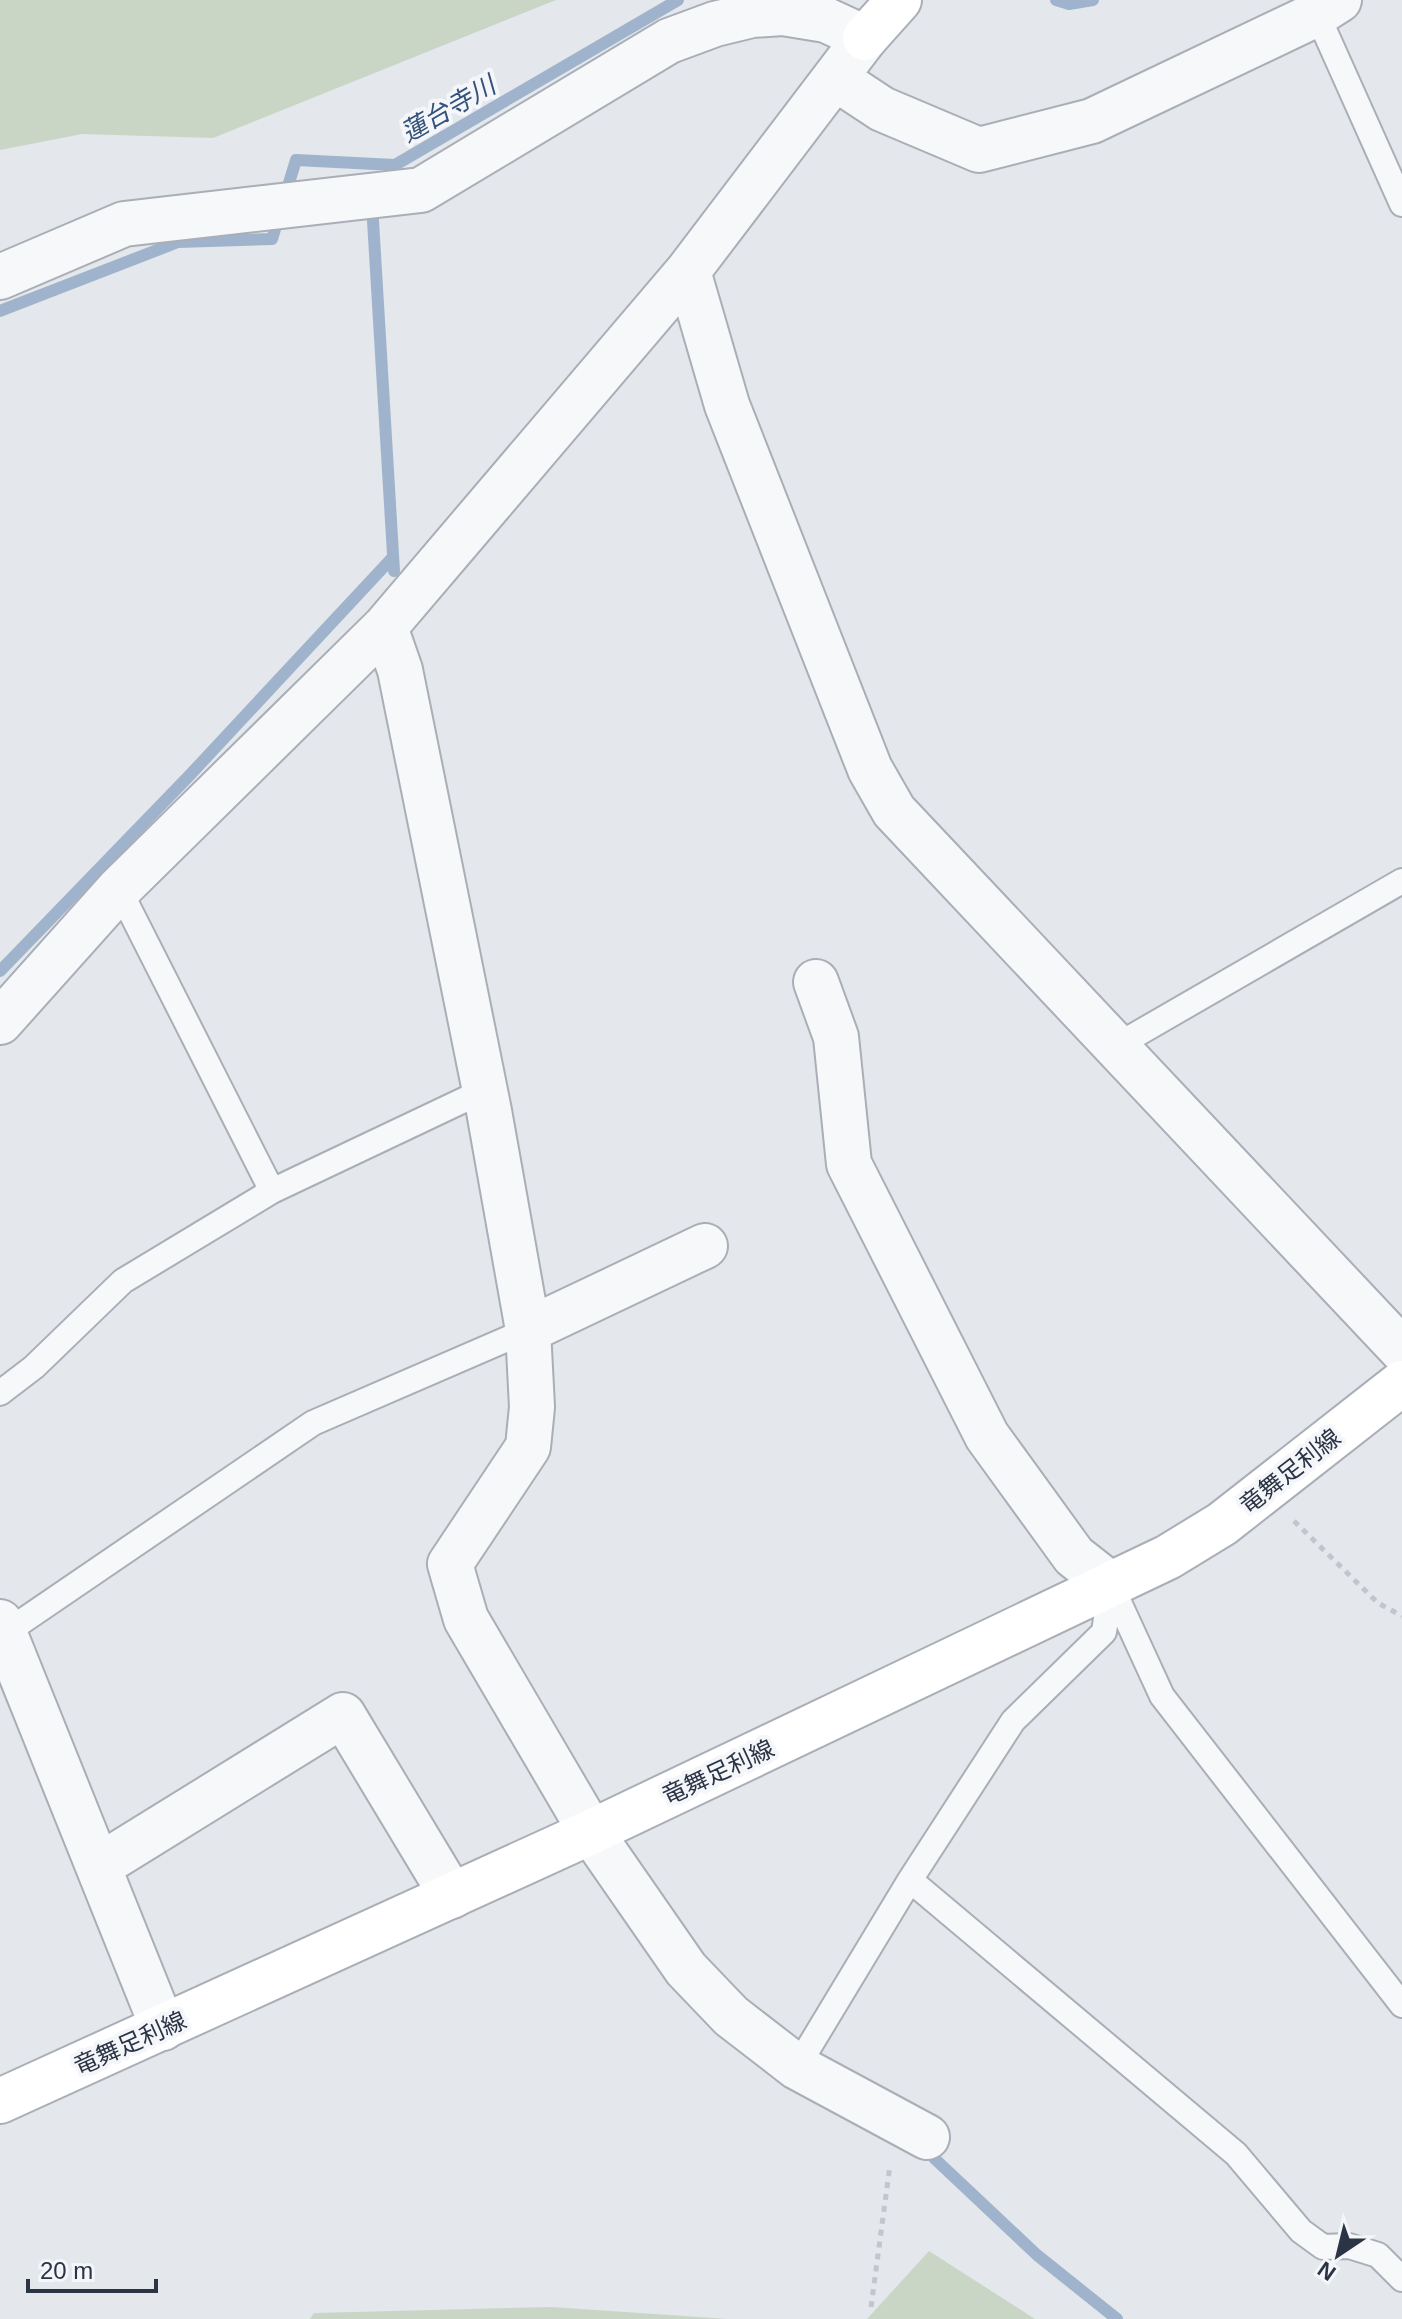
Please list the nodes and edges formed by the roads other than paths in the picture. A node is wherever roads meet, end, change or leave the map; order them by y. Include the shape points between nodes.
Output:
1 (899, 0) edge
2 (1328, 7) edge
3 (865, 38) junction
4 (835, 78) junction
5 (1402, 204) edge
6 (688, 271) junction
7 (0, 277) edge
8 (385, 627) junction
9 (1402, 881) edge
10 (119, 889) junction
11 (816, 982) dead end
12 (0, 1022) edge
13 (1118, 1045) junction
14 (485, 1090) junction
15 (272, 1191) junction
16 (705, 1246) dead end
17 (528, 1330) junction
18 (1402, 1350) edge
19 (1402, 1383) edge
20 (0, 1393) edge
21 (1111, 1585) junction
22 (2, 1627) edge
23 (591, 1832) junction
24 (99, 1866) junction
25 (910, 1880) junction
26 (452, 1896) junction
27 (1402, 2005) edge
28 (163, 2028) junction
29 (797, 2067) junction
30 (0, 2101) edge
31 (913, 2130) road end
32 (1402, 2279) edge

1 - 3 main road
2 - 4 street via 1092,121 979,150 882,109
2 - 5 lane
3 - 4 street
3 - 7 street via 826,20 783,13 715,24 669,41 421,190 124,224
4 - 6 street
6 - 8 street
6 - 13 street via 727,405 870,769 894,811
8 - 10 street
8 - 14 street via 400,670
9 - 13 lane
10 - 12 street
10 - 15 lane
11 - 21 street via 836,1037 849,1164 987,1436 1074,1556
13 - 18 street
14 - 15 lane
14 - 17 street
15 - 20 lane via 123,1281
16 - 17 street
17 - 22 lane via 313,1423
17 - 23 street via 528,1447 450,1564 466,1619
19 - 21 main road, 竜舞足利線 via 1222,1524
21 - 23 main road, 竜舞足利線
21 - 25 lane via 1104,1632 1013,1721
21 - 27 lane via 1162,1696
22 - 24 street
23 - 26 main road, 竜舞足利線
23 - 29 street via 686,1969 731,2016
24 - 26 street via 343,1715
24 - 28 street
25 - 29 lane
25 - 32 lane via 1236,2154 1301,2231 1323,2247 1349,2246 1378,2255
26 - 28 main road, 竜舞足利線
28 - 30 main road, 竜舞足利線
29 - 31 street

